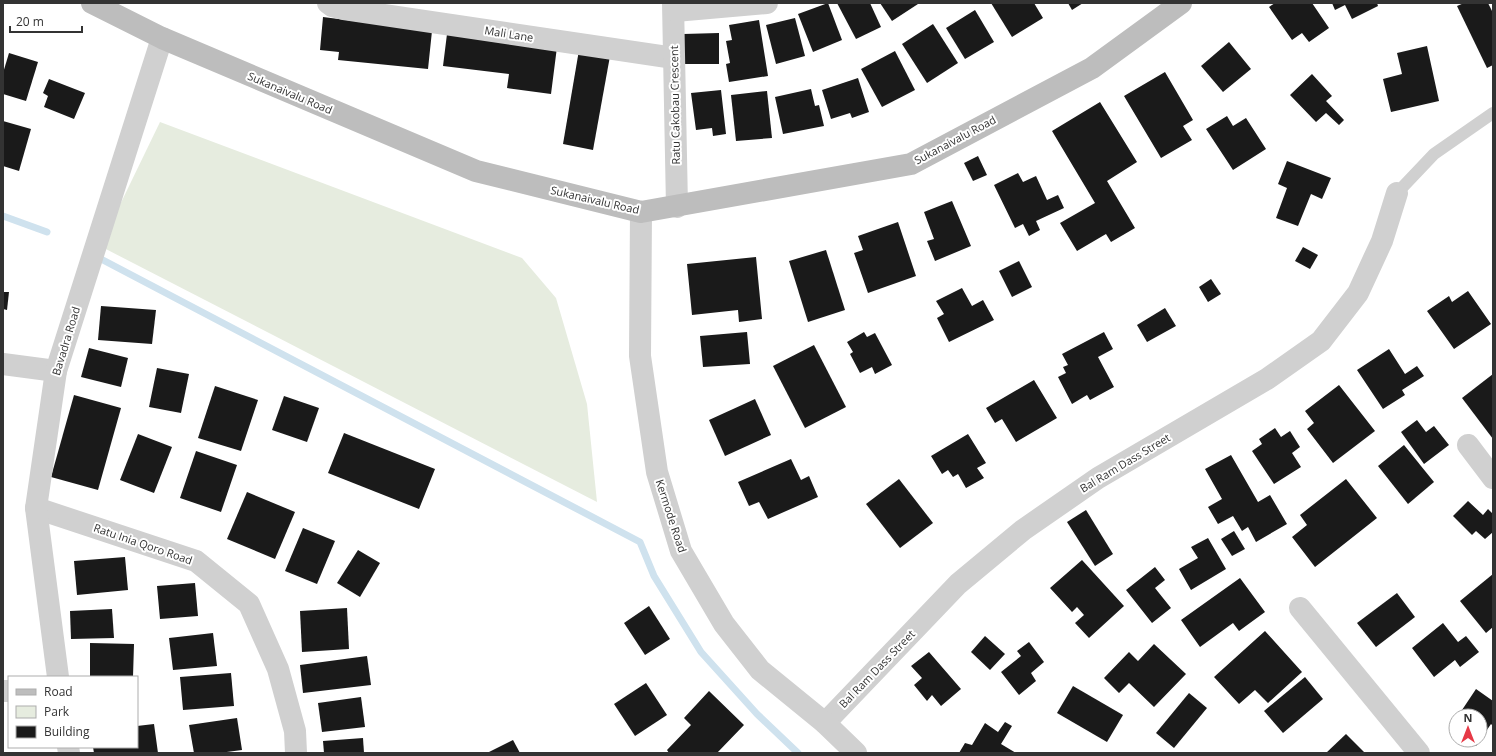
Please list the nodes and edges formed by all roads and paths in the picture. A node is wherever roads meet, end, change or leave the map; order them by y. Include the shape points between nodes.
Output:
1 (92, 3) edge
2 (767, 3) edge
3 (1181, 3) edge
4 (336, 6) edge
5 (674, 7) edge
6 (162, 38) junction
7 (674, 58) junction
8 (1493, 113) edge
9 (1397, 193) joint
10 (677, 207) junction
11 (641, 212) junction
12 (3, 364) edge
13 (56, 371) junction
14 (1468, 445) dead end
15 (1493, 478) edge
16 (36, 508) junction
17 (1300, 608) dead end
18 (58, 676) edge
19 (825, 723) junction
20 (296, 753) edge
21 (856, 753) edge
22 (1419, 753) edge

1 - 6 main road, Sukanaivalu Road
2 - 5 street
3 - 10 main road, Sukanaivalu Road via 1092,68 911,164
4 - 7 street, Mali Lane
5 - 7 street, Ratu Cakobau Crescent
6 - 11 main road, Sukanaivalu Road via 476,171
6 - 13 street, Bavadra Road
7 - 10 street, Ratu Cakobau Crescent
8 - 9 lane via 1434,154
9 - 19 street, Bal Ram Dass Street via 1382,241 1358,292 1321,341 1267,379 1098,478 1022,530 958,584
10 - 11 main road, Sukanaivalu Road
11 - 19 street, Kermode Road via 640,356 657,472 681,551 724,624 760,670
12 - 13 street
13 - 16 street, Bavadra Road
14 - 15 street
16 - 18 street, Bavadra Road
16 - 20 street, Ratu Inia Qoro Road via 196,561 249,604 278,669 295,731
17 - 22 street
19 - 21 street, Kermode Road

